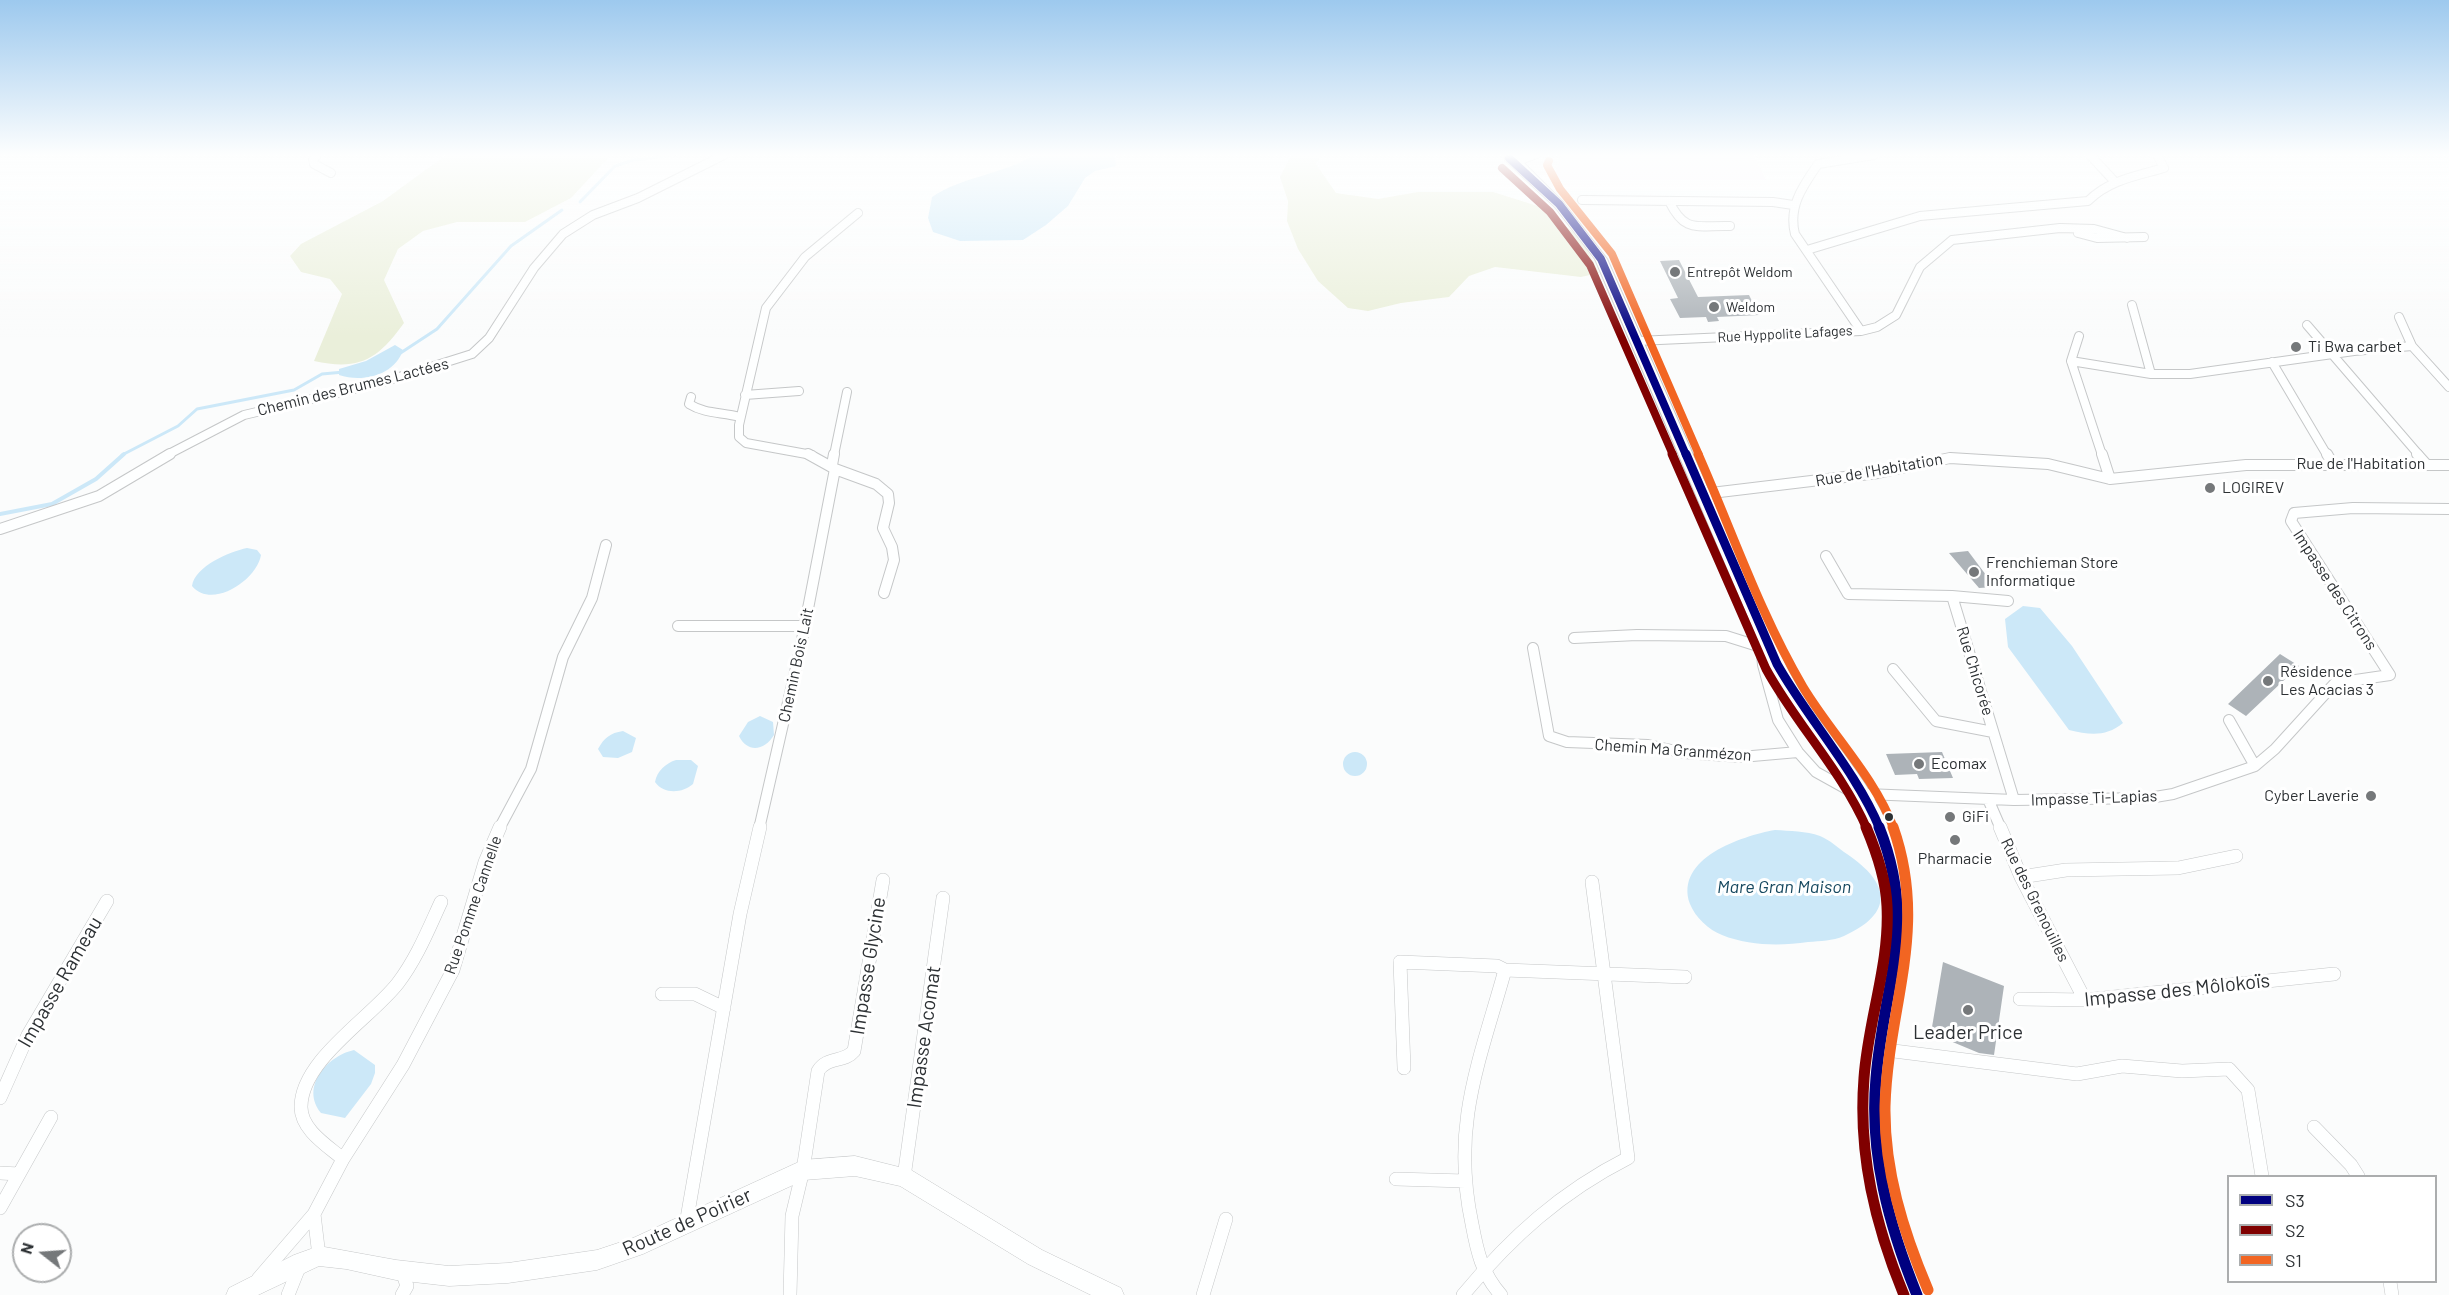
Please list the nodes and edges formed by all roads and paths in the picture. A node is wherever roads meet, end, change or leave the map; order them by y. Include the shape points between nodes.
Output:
1 (592, 215) edge
2 (855, 215) edge
3 (1567, 215) edge
4 (1676, 215) edge
5 (1791, 215) edge
6 (1926, 215) edge
7 (1730, 226) dead end
8 (2144, 237) dead end
9 (1807, 250) junction
10 (2132, 305) dead end
11 (2399, 316) dead end
12 (2307, 325) dead end
13 (1861, 331) junction
14 (2079, 336) dead end
15 (1638, 341) junction
16 (2412, 346) junction
17 (2333, 354) junction
18 (2072, 361) junction
19 (2272, 362) junction
20 (2151, 374) junction
21 (2449, 387) edge
22 (799, 391) dead end
23 (847, 392) dead end
24 (745, 395) junction
25 (691, 397) dead end
26 (740, 417) junction
27 (2332, 463) junction
28 (2426, 464) junction
29 (2449, 465) edge
30 (833, 467) junction
31 (2110, 478) junction
32 (1703, 495) junction
33 (2449, 509) edge
34 (0, 529) edge
35 (606, 545) dead end
36 (1826, 556) dead end
37 (884, 593) dead end
38 (1952, 596) junction
39 (2008, 601) dead end
40 (678, 626) dead end
41 (804, 626) junction
42 (1760, 628) junction
43 (1574, 638) dead end
44 (1761, 647) junction
45 (1533, 648) dead end
46 (1893, 669) dead end
47 (2390, 675) joint
48 (2229, 720) dead end
49 (1993, 732) junction
50 (1798, 752) junction
51 (2255, 766) junction
52 (1866, 794) junction
53 (1988, 799) junction
54 (2014, 800) junction
55 (2236, 856) dead end
56 (2021, 877) junction
57 (883, 880) dead end
58 (1592, 882) dead end
59 (943, 898) dead end
60 (107, 901) dead end
61 (441, 902) dead end
62 (1505, 970) junction
63 (1604, 974) junction
64 (2334, 974) dead end
65 (1685, 977) dead end
66 (662, 994) dead end
67 (2020, 999) dead end
68 (2085, 1000) junction
69 (724, 1008) junction
70 (1878, 1049) junction
71 (1404, 1068) dead end
72 (0, 1098) edge
73 (51, 1117) dead end
74 (2314, 1127) dead end
75 (343, 1159) junction
76 (803, 1170) junction
77 (0, 1173) edge
78 (19, 1174) junction
79 (2262, 1175) edge
80 (2357, 1175) edge
81 (904, 1176) junction
82 (1396, 1179) dead end
83 (1465, 1182) junction
84 (0, 1208) edge
85 (314, 1214) junction
86 (1226, 1219) dead end
87 (686, 1224) junction
88 (310, 1259) junction
89 (402, 1271) junction
90 (1483, 1271) junction
91 (244, 1290) edge
92 (288, 1295) edge
93 (402, 1295) edge
94 (790, 1295) edge
95 (1114, 1295) edge
96 (1203, 1295) edge
97 (1463, 1295) edge
98 (1502, 1295) edge
99 (1917, 1295) edge

1 - 34 street, Chemin des Brumes Lactées via 563,234 534,268 489,338 472,354 380,383 244,415 99,496
2 - 24 street via 805,257 766,308
3 - 15 main road via 1592,243
4 - 7 street via 1685,225
5 - 9 street, Rue Hyppolite Lafages via 1790,222
6 - 9 street
8 - 13 street via 2097,238 2061,228 1952,240 1919,268 1901,311 1880,327
9 - 13 street, Rue Hyppolite Lafages
10 - 20 street
11 - 16 street
12 - 17 street
13 - 15 street, Rue Hyppolite Lafages
14 - 18 street
15 - 32 main road
16 - 17 street
16 - 21 street
17 - 19 street
17 - 28 street
18 - 20 street
18 - 31 street
19 - 20 street via 2190,374
19 - 27 street
22 - 24 street
23 - 30 street, Chemin Bois Lait
24 - 26 street
25 - 26 street via 689,404 694,410
26 - 30 street via 739,437 746,443 812,455 827,460
27 - 28 street, Rue de l'Habitation
27 - 31 street, Rue de l'Habitation via 2246,465
28 - 29 street, Rue de l'Habitation
30 - 37 street via 887,491 890,498 883,528 895,549 894,565
30 - 41 street, Chemin Bois Lait
31 - 32 street, Rue de l'Habitation via 2048,464 1950,458 1878,473
32 - 42 main road
33 - 47 street, Impasse des Citrons via 2353,508 2294,513 2291,521
35 - 75 street, Rue Pomme Cannelle via 592,598 563,657 531,769 485,862 453,970 403,1065
36 - 38 street via 1848,594
38 - 39 street
38 - 49 street, Rue Chicorée
40 - 41 street
41 - 69 street, Chemin Bois Lait via 740,914
42 - 44 street, Impasse Ti-Lapias
42 - 52 main road via 1787,684
43 - 44 street via 1726,636
44 - 50 street, Impasse Ti-Lapias via 1778,720
45 - 50 street, Chemin Ma Granmézon via 1549,736 1567,742 1648,745 1685,753 1741,757
46 - 49 street via 1936,721
47 - 51 street, Impasse Ti-Lapias via 2335,683
48 - 51 street
49 - 54 street, Rue Chicorée
50 - 52 street, Impasse Ti-Lapias via 1816,772 1852,792
51 - 54 street, Impasse Ti-Lapias via 2150,798
52 - 53 street, Impasse Ti-Lapias
52 - 70 main road via 1891,852 1901,928
53 - 54 street, Impasse Ti-Lapias
53 - 56 street, Rue des Grenouilles
55 - 56 street via 2178,868 2066,870
56 - 68 street, Rue des Grenouilles
57 - 76 street, Impasse Glycine via 854,1051 850,1056 821,1064
58 - 63 street
59 - 81 street, Impasse Acomat
60 - 72 street, Impasse Rameau via 28,1035
61 - 75 street via 399,982 370,1015 331,1048 304,1092 303,1119
62 - 63 street
62 - 71 street via 1497,966 1400,962
62 - 83 street via 1469,1104 1463,1157
63 - 65 street
63 - 90 street via 1628,1158 1568,1190 1522,1227
64 - 68 street, Impasse des Môlokoïs
66 - 69 street via 695,994
67 - 68 street, Impasse des Môlokoïs
69 - 87 street, Chemin Bois Lait
70 - 79 street via 2077,1074 2122,1066 2182,1071 2229,1069 2248,1090
70 - 99 main road via 1875,1163 1888,1226
73 - 78 street
74 - 80 street
75 - 85 street, Rue Pomme Cannelle
76 - 81 main road, Route de Poirier via 855,1166
76 - 87 main road, Route de Poirier
76 - 94 street via 792,1216
77 - 78 street
78 - 84 street
81 - 95 main road, Route de Poirier via 1035,1257
82 - 83 street
83 - 90 street
85 - 88 street
85 - 91 street, Rue Pomme Cannelle
86 - 96 street
87 - 89 main road, Route de Poirier via 597,1260 508,1273 449,1276
88 - 89 main road, Route de Poirier via 346,1259
88 - 91 main road
88 - 92 street
89 - 93 street via 406,1286
90 - 97 street
90 - 98 street

